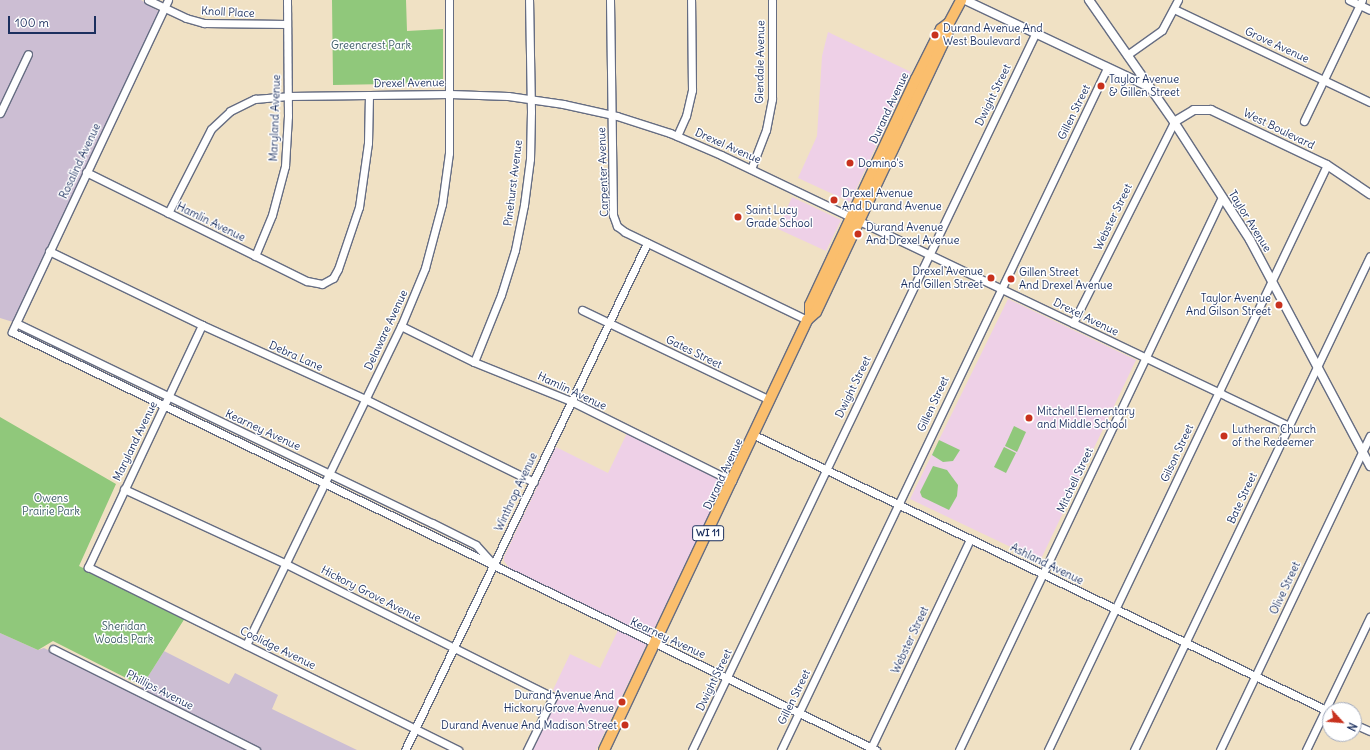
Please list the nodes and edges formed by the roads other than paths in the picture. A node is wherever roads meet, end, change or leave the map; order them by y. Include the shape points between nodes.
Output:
1 (148, 0) edge
2 (168, 0) edge
3 (287, 0) edge
4 (448, 0) edge
5 (529, 0) edge
6 (610, 0) edge
7 (691, 0) edge
8 (772, 0) edge
9 (961, 0) edge
10 (965, 0) edge
11 (1089, 0) edge
12 (1178, 0) edge
13 (1349, 0) edge
14 (1361, 3) edge
15 (164, 8) junction
16 (1174, 9) junction
17 (1370, 10) edge
18 (287, 24) junction
19 (1035, 34) junction
20 (28, 54) dead end
21 (1127, 56) junction
22 (1107, 68) junction
23 (1324, 80) junction
24 (1150, 87) junction
25 (450, 94) junction
26 (369, 95) junction
27 (288, 96) junction
28 (531, 99) junction
29 (1370, 102) edge
30 (0, 113) edge
31 (612, 115) junction
32 (1304, 121) dead end
33 (1174, 122) junction
34 (677, 136) junction
35 (1327, 165) junction
36 (751, 169) junction
37 (86, 172) junction
38 (1370, 194) edge
39 (1222, 197) junction
40 (168, 213) junction
41 (855, 218) junction
42 (647, 243) junction
43 (49, 251) junction
44 (929, 254) junction
45 (255, 256) junction
46 (1370, 256) edge
47 (1272, 280) junction
48 (1001, 288) junction
49 (582, 310) dead end
50 (809, 318) junction
51 (16, 323) junction
52 (609, 323) junction
53 (1073, 323) junction
54 (202, 325) junction
55 (401, 326) junction
56 (12, 332) joint
57 (1146, 358) junction
58 (474, 362) junction
59 (1317, 366) junction
60 (1218, 392) junction
61 (168, 397) junction
62 (365, 399) junction
63 (770, 400) junction
64 (571, 401) junction
65 (164, 406) junction
66 (1289, 426) junction
67 (754, 435) junction
68 (1370, 436) edge
69 (1363, 452) junction
70 (1370, 466) edge
71 (826, 469) junction
72 (329, 473) junction
73 (732, 481) junction
74 (534, 482) junction
75 (324, 484) junction
76 (124, 489) junction
77 (898, 505) junction
78 (970, 539) junction
79 (286, 564) junction
80 (494, 566) junction
81 (88, 567) joint
82 (1043, 574) junction
83 (1115, 609) junction
84 (1370, 617) edge
85 (1185, 643) junction
86 (656, 644) junction
87 (246, 645) junction
88 (454, 649) junction
89 (53, 650) dead end
90 (1256, 676) junction
91 (727, 678) junction
92 (1332, 702) edge
93 (1322, 708) edge
94 (799, 713) junction
95 (1322, 722) edge
96 (415, 729) junction
97 (872, 749) edge
98 (256, 750) edge
99 (405, 750) edge
100 (458, 750) edge
101 (527, 750) edge
102 (604, 750) edge
103 (692, 750) edge
104 (781, 750) edge
105 (959, 750) edge
106 (1048, 750) edge
107 (1134, 750) edge
108 (1220, 750) edge
109 (1306, 750) edge

1 - 15 street, Knoll Place
2 - 15 street, Rosalind Avenue
3 - 18 street, Maryland Avenue
4 - 25 street, Delaware Avenue
5 - 28 street, Pinehurst Avenue
6 - 31 street, Carpenter Avenue
7 - 34 street via 692,90 686,116
8 - 36 street, Glendale Avenue via 772,99 766,130
9 - 41 main road, Durand Avenue / WI 11 via 949,23 941,29 931,47
10 - 19 street
11 - 21 street, Taylor Avenue
12 - 16 street
13 - 14 street
14 - 17 street
14 - 23 street
15 - 18 street, Knoll Place via 186,18 213,24
15 - 37 street, Rosalind Avenue
16 - 21 street via 1162,30
16 - 23 street, Grove Avenue
18 - 27 street, Maryland Avenue
19 - 22 street
19 - 44 street, Dwight Street
20 - 30 street
21 - 24 street, Taylor Avenue
22 - 24 street
22 - 48 street, Gillen Street
23 - 29 street, Grove Avenue
23 - 32 street
24 - 33 street, Taylor Avenue
25 - 26 street, Drexel Avenue
25 - 28 street, Drexel Avenue
25 - 55 street, Delaware Avenue via 449,153 436,230 425,268
26 - 27 street, Drexel Avenue
26 - 45 street, Hamlin Avenue via 368,143 359,207 335,276 326,282 315,284
27 - 40 street, Drexel Avenue via 262,97 248,101 220,119 203,140
27 - 45 street, Maryland Avenue via 285,166 272,215
28 - 31 street, Drexel Avenue
28 - 58 street, Pinehurst Avenue via 530,159 515,250 501,295
31 - 34 street, Drexel Avenue
31 - 42 street, Carpenter Avenue via 615,221 621,230
33 - 35 street, West Boulevard via 1194,110 1212,110
33 - 39 street, Taylor Avenue
33 - 53 street, Webster Street
34 - 36 street, Drexel Avenue
35 - 38 street, West Boulevard
35 - 47 street, Gilson Street
36 - 41 street, Drexel Avenue
37 - 40 street, Hamlin Avenue
37 - 43 street, Rosalind Avenue
39 - 47 street, Taylor Avenue
39 - 57 street, Mitchell Street
40 - 45 street, Hamlin Avenue
41 - 44 street, Drexel Avenue
41 - 50 main road, Durand Avenue / WI 11 via 809,307
42 - 50 street, Carpenter Avenue
42 - 52 street, Winthrop Avenue
43 - 51 street, Rosalind Avenue
43 - 54 street, Debra Lane
44 - 48 street, Drexel Avenue
44 - 71 street, Dwight Street
46 - 59 street, Bate Street
47 - 59 street, Taylor Avenue
47 - 60 street, Gilson Street
48 - 53 street, Drexel Avenue
48 - 77 street, Gillen Street
49 - 52 street, Gates Street
50 - 63 main road, Durand Avenue / WI 11
51 - 56 street, Rosalind Avenue
51 - 61 street, Kearney Avenue
52 - 63 street, Gates Street
52 - 64 street, Winthrop Avenue
53 - 57 street, Drexel Avenue
54 - 61 street, Maryland Avenue
54 - 62 street, Debra Lane
55 - 58 street, Hamlin Avenue
55 - 62 street, Delaware Avenue
56 - 65 street, Kearney Avenue
57 - 60 street, Drexel Avenue
57 - 82 street, Mitchell Street
58 - 64 street, Hamlin Avenue
59 - 66 street, Bate Street
59 - 69 street, Taylor Avenue
60 - 66 street, Drexel Avenue
60 - 83 street, Gilson Street
61 - 65 street, Maryland Avenue
61 - 72 street, Kearney Avenue
62 - 72 street, Delaware Avenue
62 - 74 street, Debra Lane
63 - 67 main road, Durand Avenue / WI 11
64 - 73 street, Hamlin Avenue
64 - 74 street, Winthrop Avenue
65 - 75 street, Kearney Avenue
65 - 76 street, Maryland Avenue
66 - 85 street, Bate Street
67 - 71 street, Ashland Avenue
67 - 73 main road, Durand Avenue / WI 11
68 - 69 street, Olive Street
69 - 70 street, Taylor Avenue
69 - 90 street, Olive Street
71 - 77 street, Ashland Avenue
71 - 91 street, Dwight Street
72 - 75 street, Delaware Avenue
72 - 80 street, Kearney Avenue via 476,546
73 - 86 main road, Durand Avenue / WI 11
74 - 80 street, Winthrop Avenue
75 - 79 street, Delaware Avenue
75 - 80 street, Kearney Avenue
76 - 79 street, Hickory Grove Avenue
76 - 81 street, Maryland Avenue
77 - 78 street, Ashland Avenue
77 - 94 street, Gillen Street
78 - 82 street, Ashland Avenue
78 - 97 street, Webster Street
79 - 87 street, Delaware Avenue
79 - 88 street, Hickory Grove Avenue
80 - 86 street, Kearney Avenue
80 - 88 street, Winthrop Avenue
81 - 87 street, Coolidge Avenue
82 - 83 street, Ashland Avenue
82 - 105 street, Mitchell Street
83 - 85 street, Ashland Avenue
83 - 106 street, Gilson Street
84 - 92 street
85 - 90 street, Ashland Avenue
85 - 107 street, Bate Street
86 - 91 street, Kearney Avenue
86 - 102 main road, Durand Avenue / WI 11
87 - 96 street, Coolidge Avenue
88 - 96 street, Winthrop Avenue
88 - 101 street, Hickory Grove Avenue via 553,697
89 - 98 street, Phillips Avenue
90 - 93 street, Ashland Avenue
90 - 108 street, Olive Street
91 - 94 street, Kearney Avenue
91 - 103 street, Dwight Street
94 - 97 street, Kearney Avenue
94 - 104 street, Gillen Street
95 - 109 street
96 - 99 street, Winthrop Avenue
96 - 100 street, Coolidge Avenue

